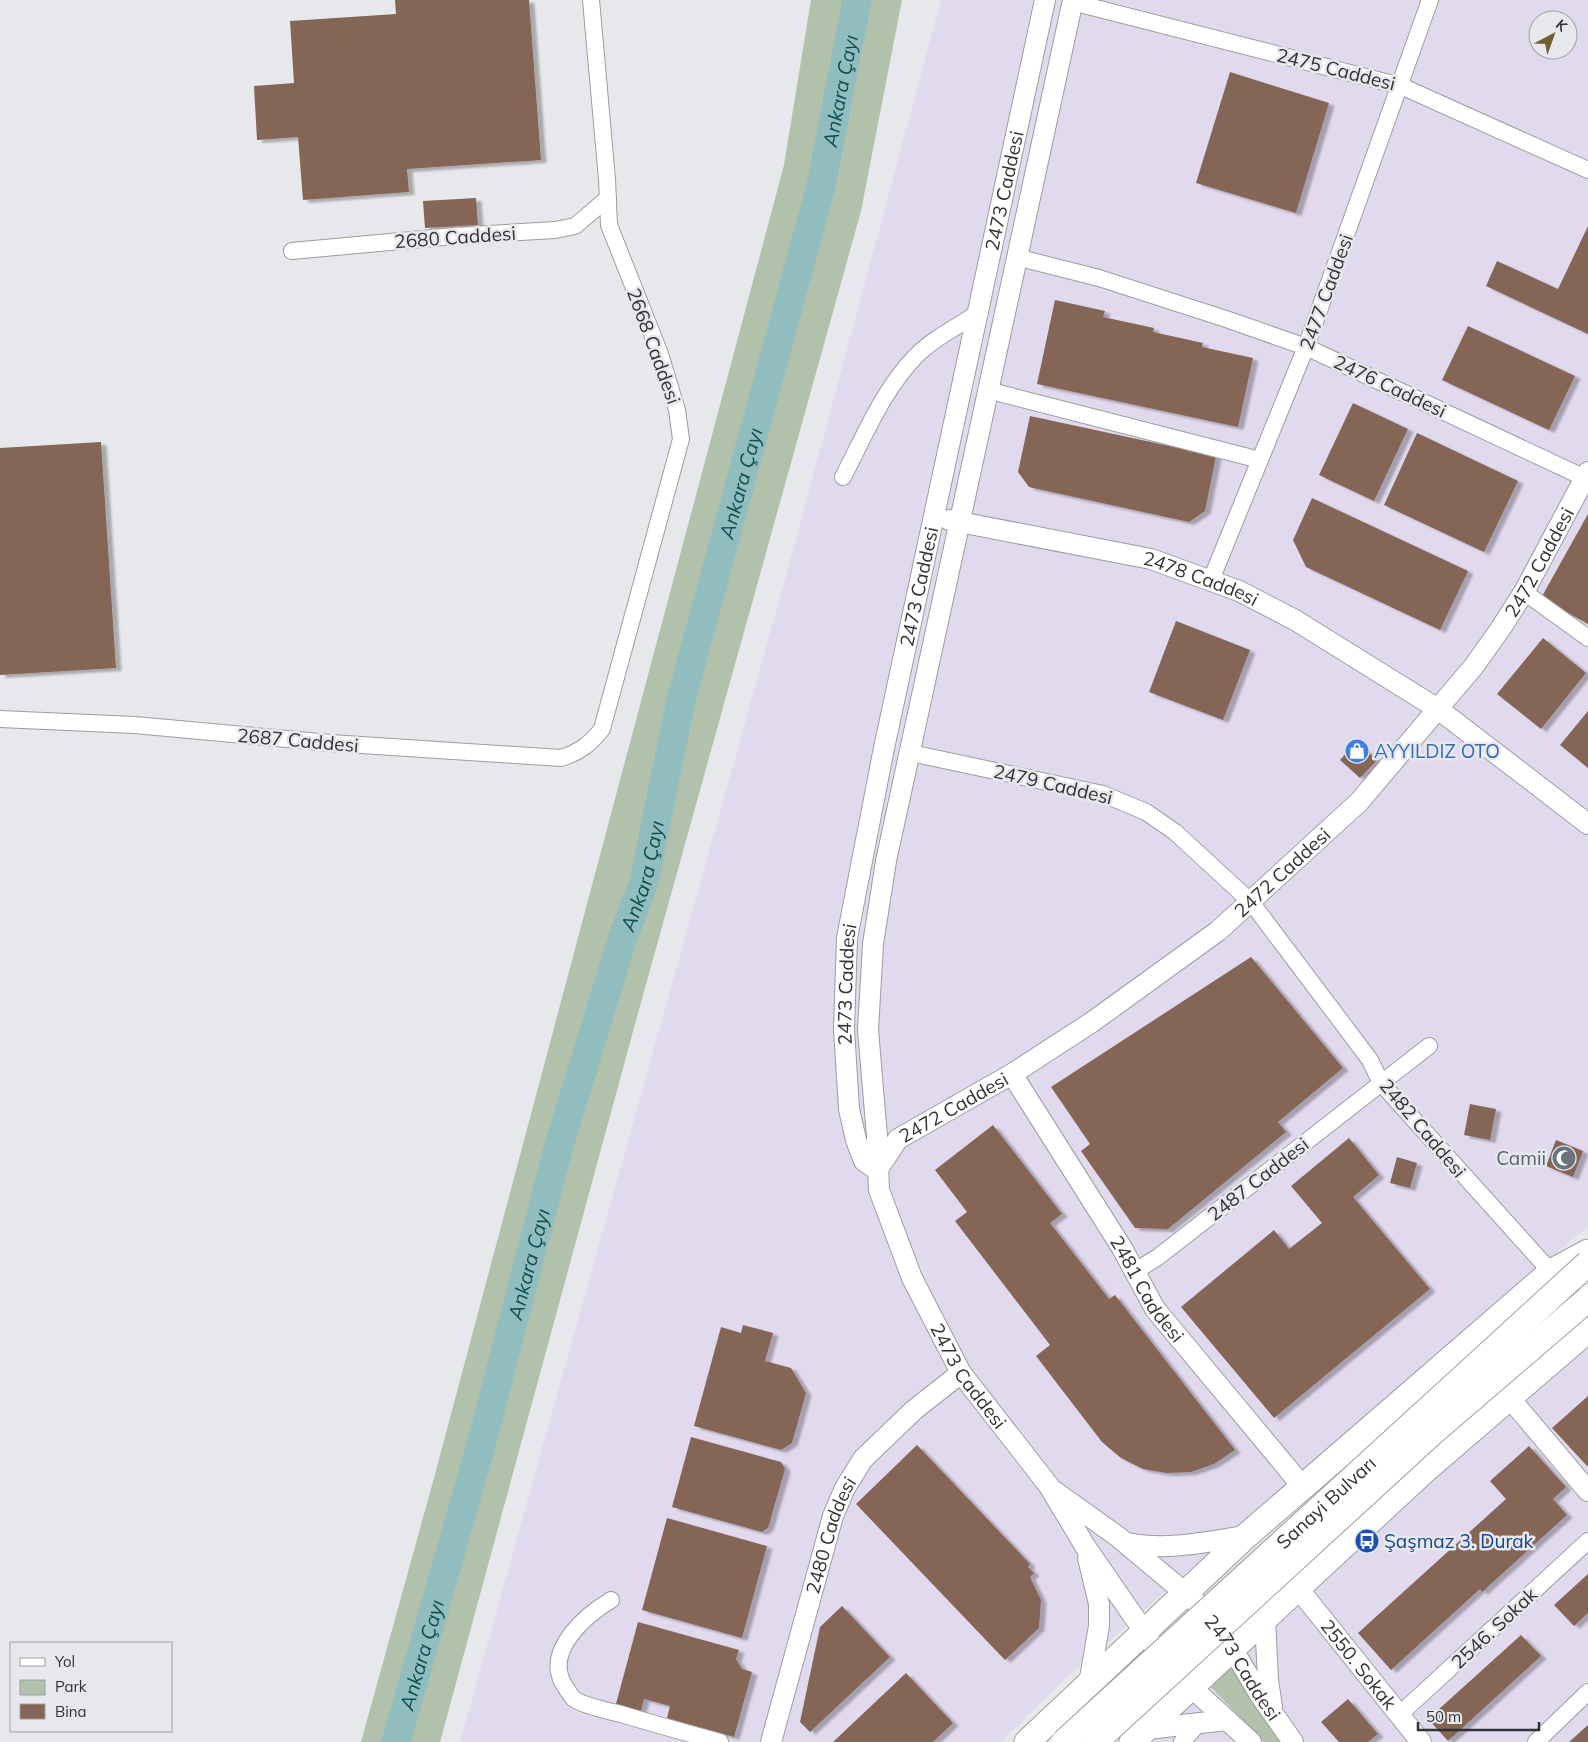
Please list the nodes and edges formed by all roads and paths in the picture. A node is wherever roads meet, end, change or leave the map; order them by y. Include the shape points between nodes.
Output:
1 (591, 0) edge
2 (1045, 0) edge
3 (1430, 0) edge
4 (1072, 1) edge
5 (1401, 86) junction
6 (1588, 170) edge
7 (608, 198) junction
8 (292, 251) dead end
9 (1016, 256) junction
10 (978, 314) junction
11 (1306, 347) junction
12 (987, 390) junction
13 (1260, 460) junction
14 (843, 476) dead end
15 (1586, 481) edge
16 (935, 518) junction
17 (960, 523) junction
18 (1211, 580) junction
19 (1524, 592) junction
20 (1588, 638) edge
21 (1438, 709) junction
22 (0, 720) edge
23 (591, 742) joint
24 (911, 753) junction
25 (1588, 824) edge
26 (1251, 902) junction
27 (1429, 1046) dead end
28 (1012, 1074) junction
29 (1381, 1083) junction
30 (877, 1170) junction
31 (1588, 1252) edge
32 (1588, 1263) edge
33 (1134, 1272) junction
34 (1551, 1272) junction
35 (1588, 1299) edge
36 (1588, 1330) edge
37 (960, 1373) junction
38 (1508, 1396) junction
39 (1048, 1486) junction
40 (1302, 1487) junction
41 (1588, 1491) edge
42 (1248, 1534) junction
43 (1588, 1541) edge
44 (1125, 1543) junction
45 (1085, 1546) junction
46 (1297, 1587) junction
47 (1185, 1592) junction
48 (611, 1600) dead end
49 (1266, 1619) junction
50 (1144, 1631) junction
51 (1232, 1649) junction
52 (1086, 1687) junction
53 (1191, 1687) junction
54 (1588, 1692) edge
55 (1273, 1714) junction
56 (1399, 1715) junction
57 (1227, 1720) junction
58 (1198, 1724) junction
59 (1139, 1736) edge
60 (720, 1742) edge
61 (771, 1742) edge
62 (1027, 1742) edge
63 (1064, 1742) edge
64 (1095, 1742) edge
65 (1182, 1742) edge
66 (1251, 1742) edge
67 (1293, 1742) edge
68 (1421, 1742) edge
69 (1536, 1742) edge

1 - 7 street, 2668 Caddesi
2 - 10 street, 2473 Caddesi
3 - 5 street, 2477 Caddesi
4 - 5 street, 2475 Caddesi
4 - 9 street, 2473 Caddesi
5 - 6 street, 2475 Caddesi
5 - 11 street, 2477 Caddesi
7 - 8 street, 2680 Caddesi via 575,226 555,230
7 - 23 street, 2668 Caddesi via 609,225 660,354 677,410 681,439 602,729
9 - 11 street, 2476 Caddesi via 1226,318
9 - 12 street, 2473 Caddesi
10 - 14 street via 934,341 905,368
10 - 16 street, 2473 Caddesi
11 - 13 street, 2477 Caddesi
11 - 15 street, 2476 Caddesi
12 - 13 street
12 - 17 street, 2473 Caddesi
13 - 18 street, 2477 Caddesi
15 - 19 street, 2472 Caddesi
16 - 17 street, 2478 Caddesi
16 - 30 street, 2473 Caddesi via 882,757 847,938 844,1029 849,1109 864,1161
17 - 18 street, 2478 Caddesi via 1152,559
17 - 24 street, 2473 Caddesi
18 - 21 street, 2478 Caddesi via 1295,620
19 - 20 street
19 - 21 street, 2472 Caddesi via 1479,658
21 - 25 street, 2478 Caddesi
21 - 26 street, 2472 Caddesi via 1358,802
22 - 23 street, 2687 Caddesi via 135,725 321,742 561,758 578,752
24 - 26 street, 2479 Caddesi via 1121,800 1175,832
24 - 30 street, 2473 Caddesi via 886,860 870,966 868,1030
26 - 28 street, 2472 Caddesi via 1218,931 1108,1011
26 - 29 street, 2482 Caddesi via 1370,1060
27 - 29 street, 2487 Caddesi
28 - 30 street, 2472 Caddesi via 898,1139
28 - 33 street, 2481 Caddesi
29 - 33 street, 2487 Caddesi via 1158,1257
29 - 34 street, 2482 Caddesi
30 - 37 street, 2473 Caddesi via 879,1190 912,1278
31 - 34 main road
32 - 63 main road, Sanayi Bulvarı, bridge
33 - 40 street, 2481 Caddesi via 1155,1309
34 - 40 main road
35 - 64 main road, Sanayi Bulvarı, bridge via 1432,1433
36 - 38 main road
37 - 39 street, 2473 Caddesi
37 - 61 street, 2480 Caddesi via 914,1410 863,1459 844,1488 833,1516
38 - 41 street
38 - 46 main road
39 - 44 street, 2473 Caddesi
39 - 45 street, 2473 Caddesi
40 - 42 main road
42 - 44 street via 1178,1546 1150,1548
42 - 46 main road via 1246,1552 1249,1564 1259,1578 1274,1588
42 - 47 main road
43 - 56 street, 2546. Sokak
44 - 47 street, 2473 Caddesi
45 - 50 street, 2473 Caddesi
45 - 52 street via 1099,1604 1100,1626
46 - 49 main road
46 - 56 street, 2550. Sokak
47 - 50 main road
47 - 51 street, 2473 Caddesi via 1214,1620
48 - 60 street via 592,1611 578,1625 559,1656 560,1678 574,1699
49 - 51 main road
49 - 55 street
50 - 52 main road
50 - 53 street, 2473 Caddesi
51 - 53 main road
51 - 55 street, 2473 Caddesi
52 - 59 main road via 1114,1683 1129,1691 1141,1707
52 - 62 main road
53 - 57 street, 2473 Caddesi
53 - 59 main road
54 - 69 street
55 - 67 street, 2473 Caddesi
56 - 68 street, 2550. Sokak
57 - 58 street
57 - 66 street, 2473 Caddesi
58 - 59 street
58 - 65 street

